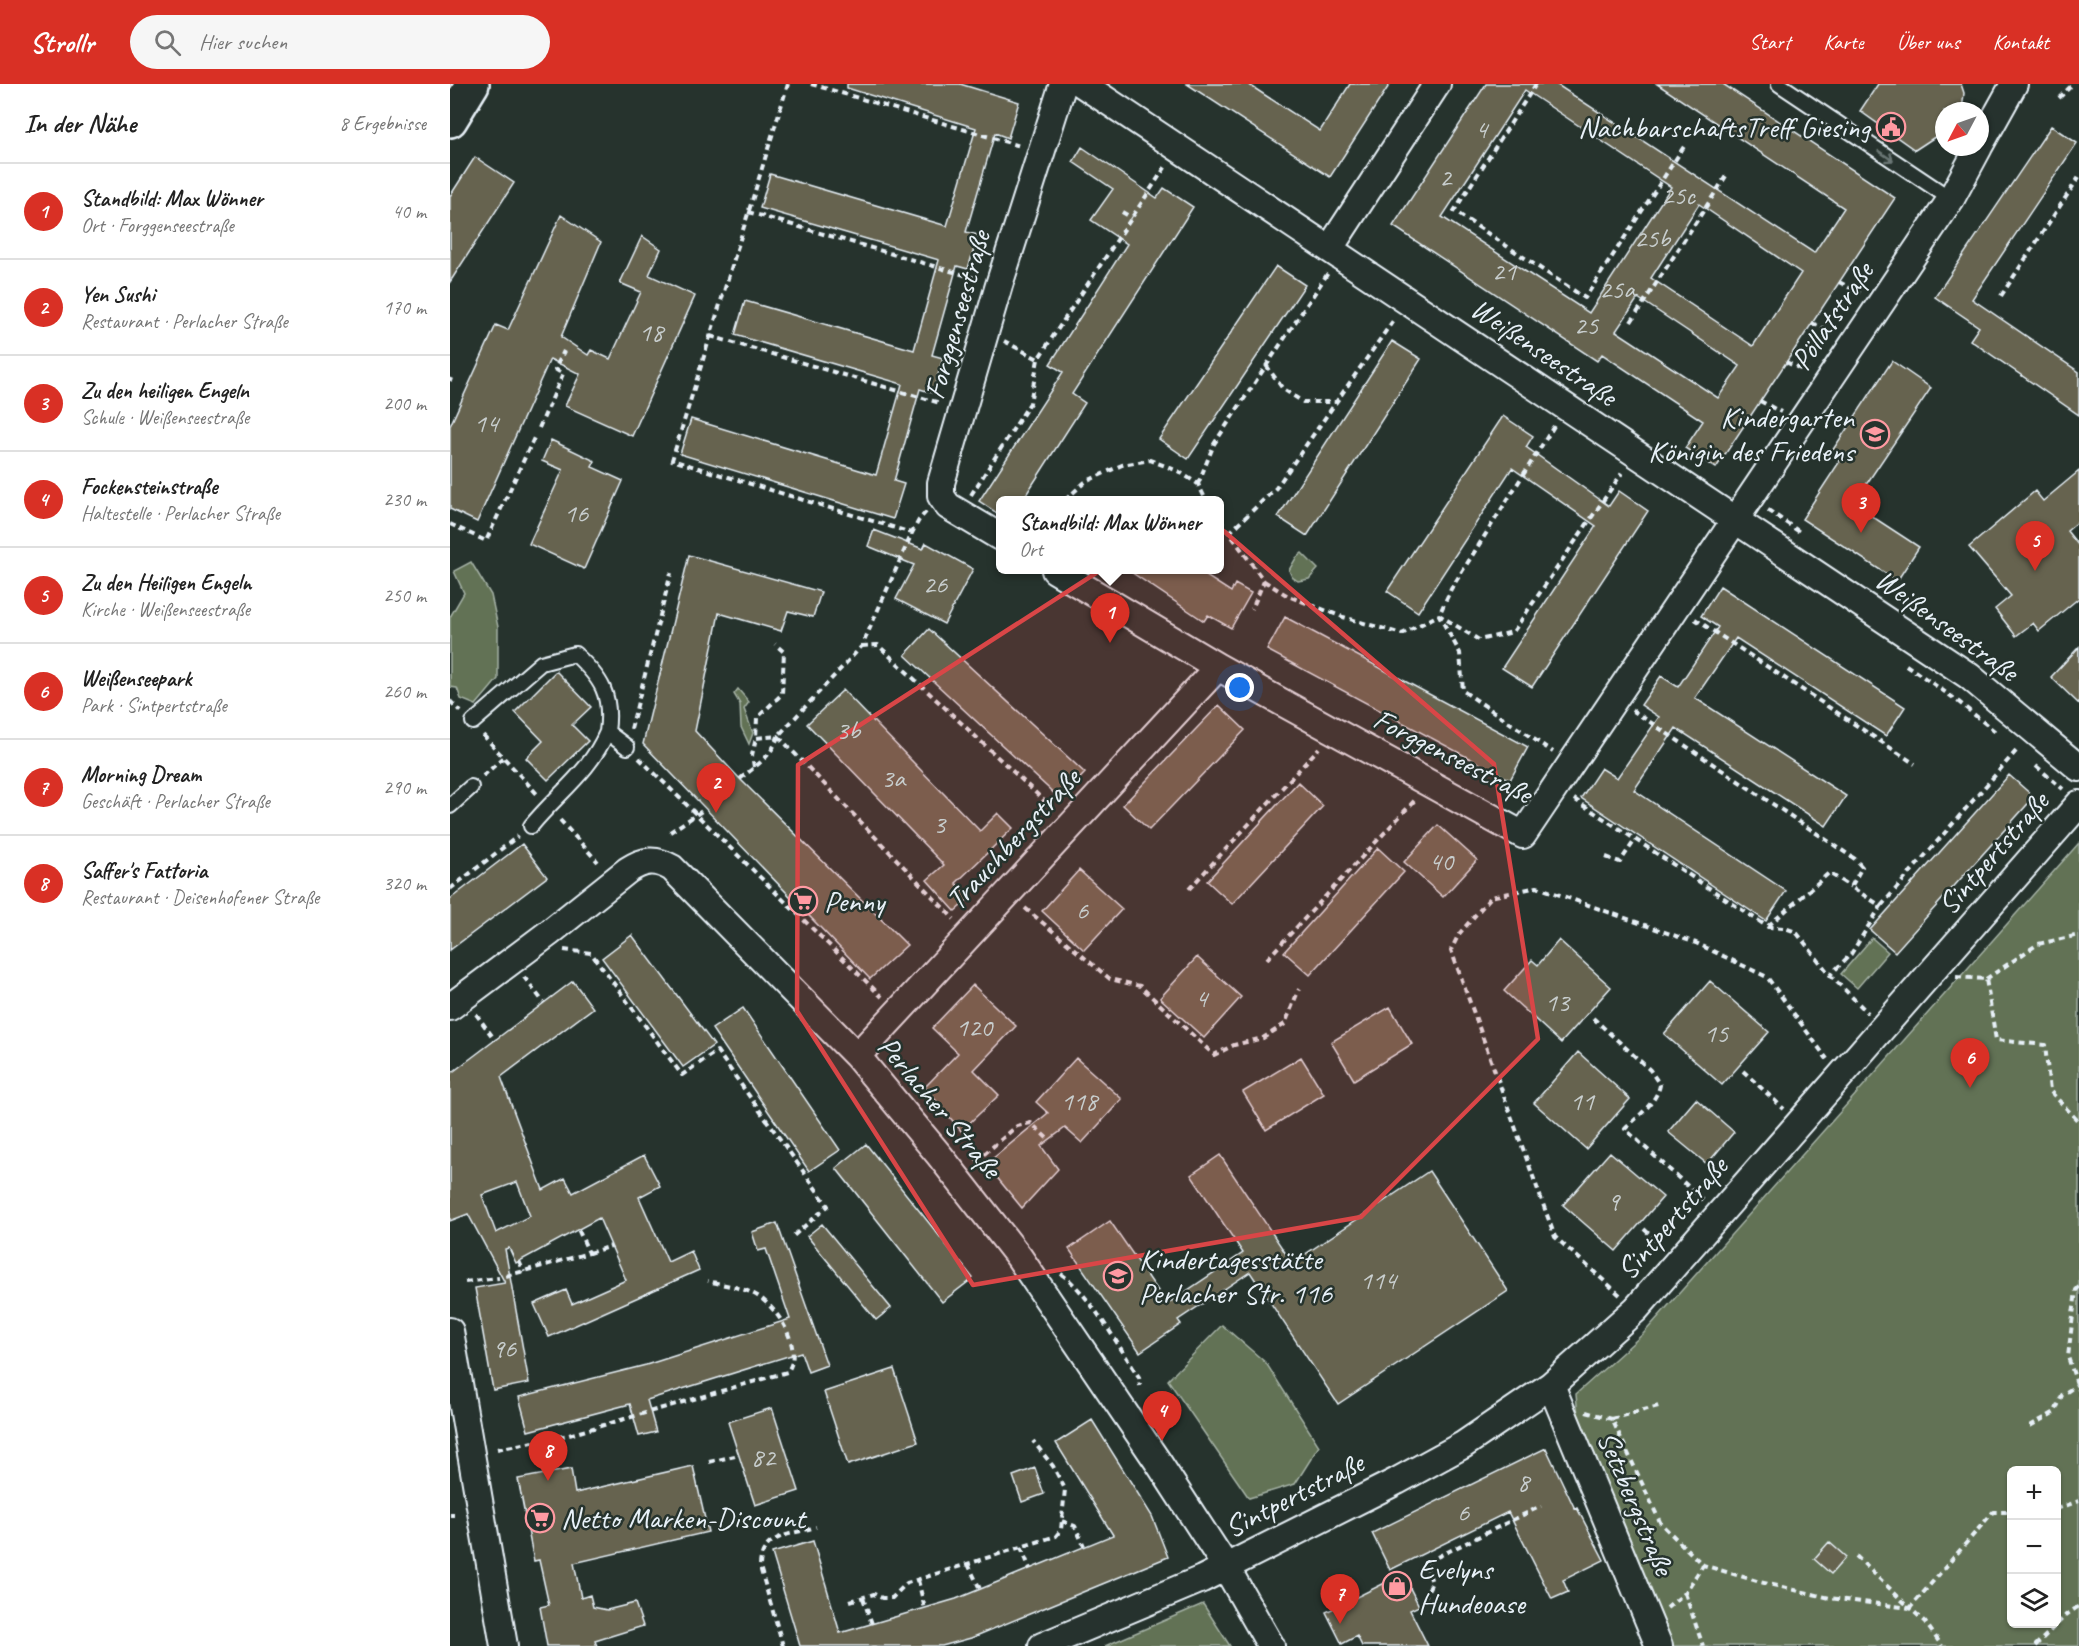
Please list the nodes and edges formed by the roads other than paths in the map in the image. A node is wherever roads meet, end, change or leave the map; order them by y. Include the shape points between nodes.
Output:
1 (472, 84) edge
2 (1063, 84) edge
3 (1082, 84) edge
4 (1437, 84) edge
5 (1779, 84) edge
6 (2014, 84) edge
7 (450, 120) edge
8 (1989, 128) edge
9 (1974, 156) edge
10 (1951, 199) junction
11 (1335, 252) junction
12 (1736, 519) junction
13 (996, 534) edge
14 (1062, 574) edge
15 (1218, 667) junction
16 (473, 723) road end
17 (607, 732) junction
18 (627, 747) road end
19 (2079, 768) edge
20 (471, 787) road end
21 (2075, 800) edge
22 (450, 806) edge
23 (531, 826) road end
24 (450, 1007) edge
25 (857, 1056) junction
26 (450, 1331) edge
27 (1551, 1385) junction
28 (1226, 1567) junction
29 (504, 1646) edge
30 (1042, 1646) edge
31 (1271, 1646) edge
32 (1659, 1646) edge

1 - 7 main road
2 - 13 street, Forggenseestraße via 941,483 950,505
3 - 11 street, Weißenseestraße
4 - 11 street
5 -> 10 lane
6 - 8 street, Pöllatstraße
9 - 10 street, Pöllatstraße
10 - 12 street, Pöllatstraße
11 - 12 street, Weißenseestraße
12 - 15 street, Forggenseestraße via 1523,835
12 - 19 street, Weißenseestraße via 1969,676
14 - 15 street, Forggenseestraße
15 - 25 street, Trauchbergstraße
16 - 17 lane via 542,663 575,654 595,672 607,694
17 - 18 lane
17 - 23 lane via 585,771
20 - 22 lane
21 - 27 street, Sintpertstraße via 1929,976 1636,1309
24 - 25 street, Perlacher Straße via 633,867 650,860 665,864 684,879
25 - 28 street, Perlacher Straße via 1032,1275
26 - 29 street
27 - 28 street, Sintpertstraße via 1463,1445
27 - 32 street, Setzbergstraße
28 - 30 street, Sintpertstraße
28 - 31 street, Perlacher Straße

